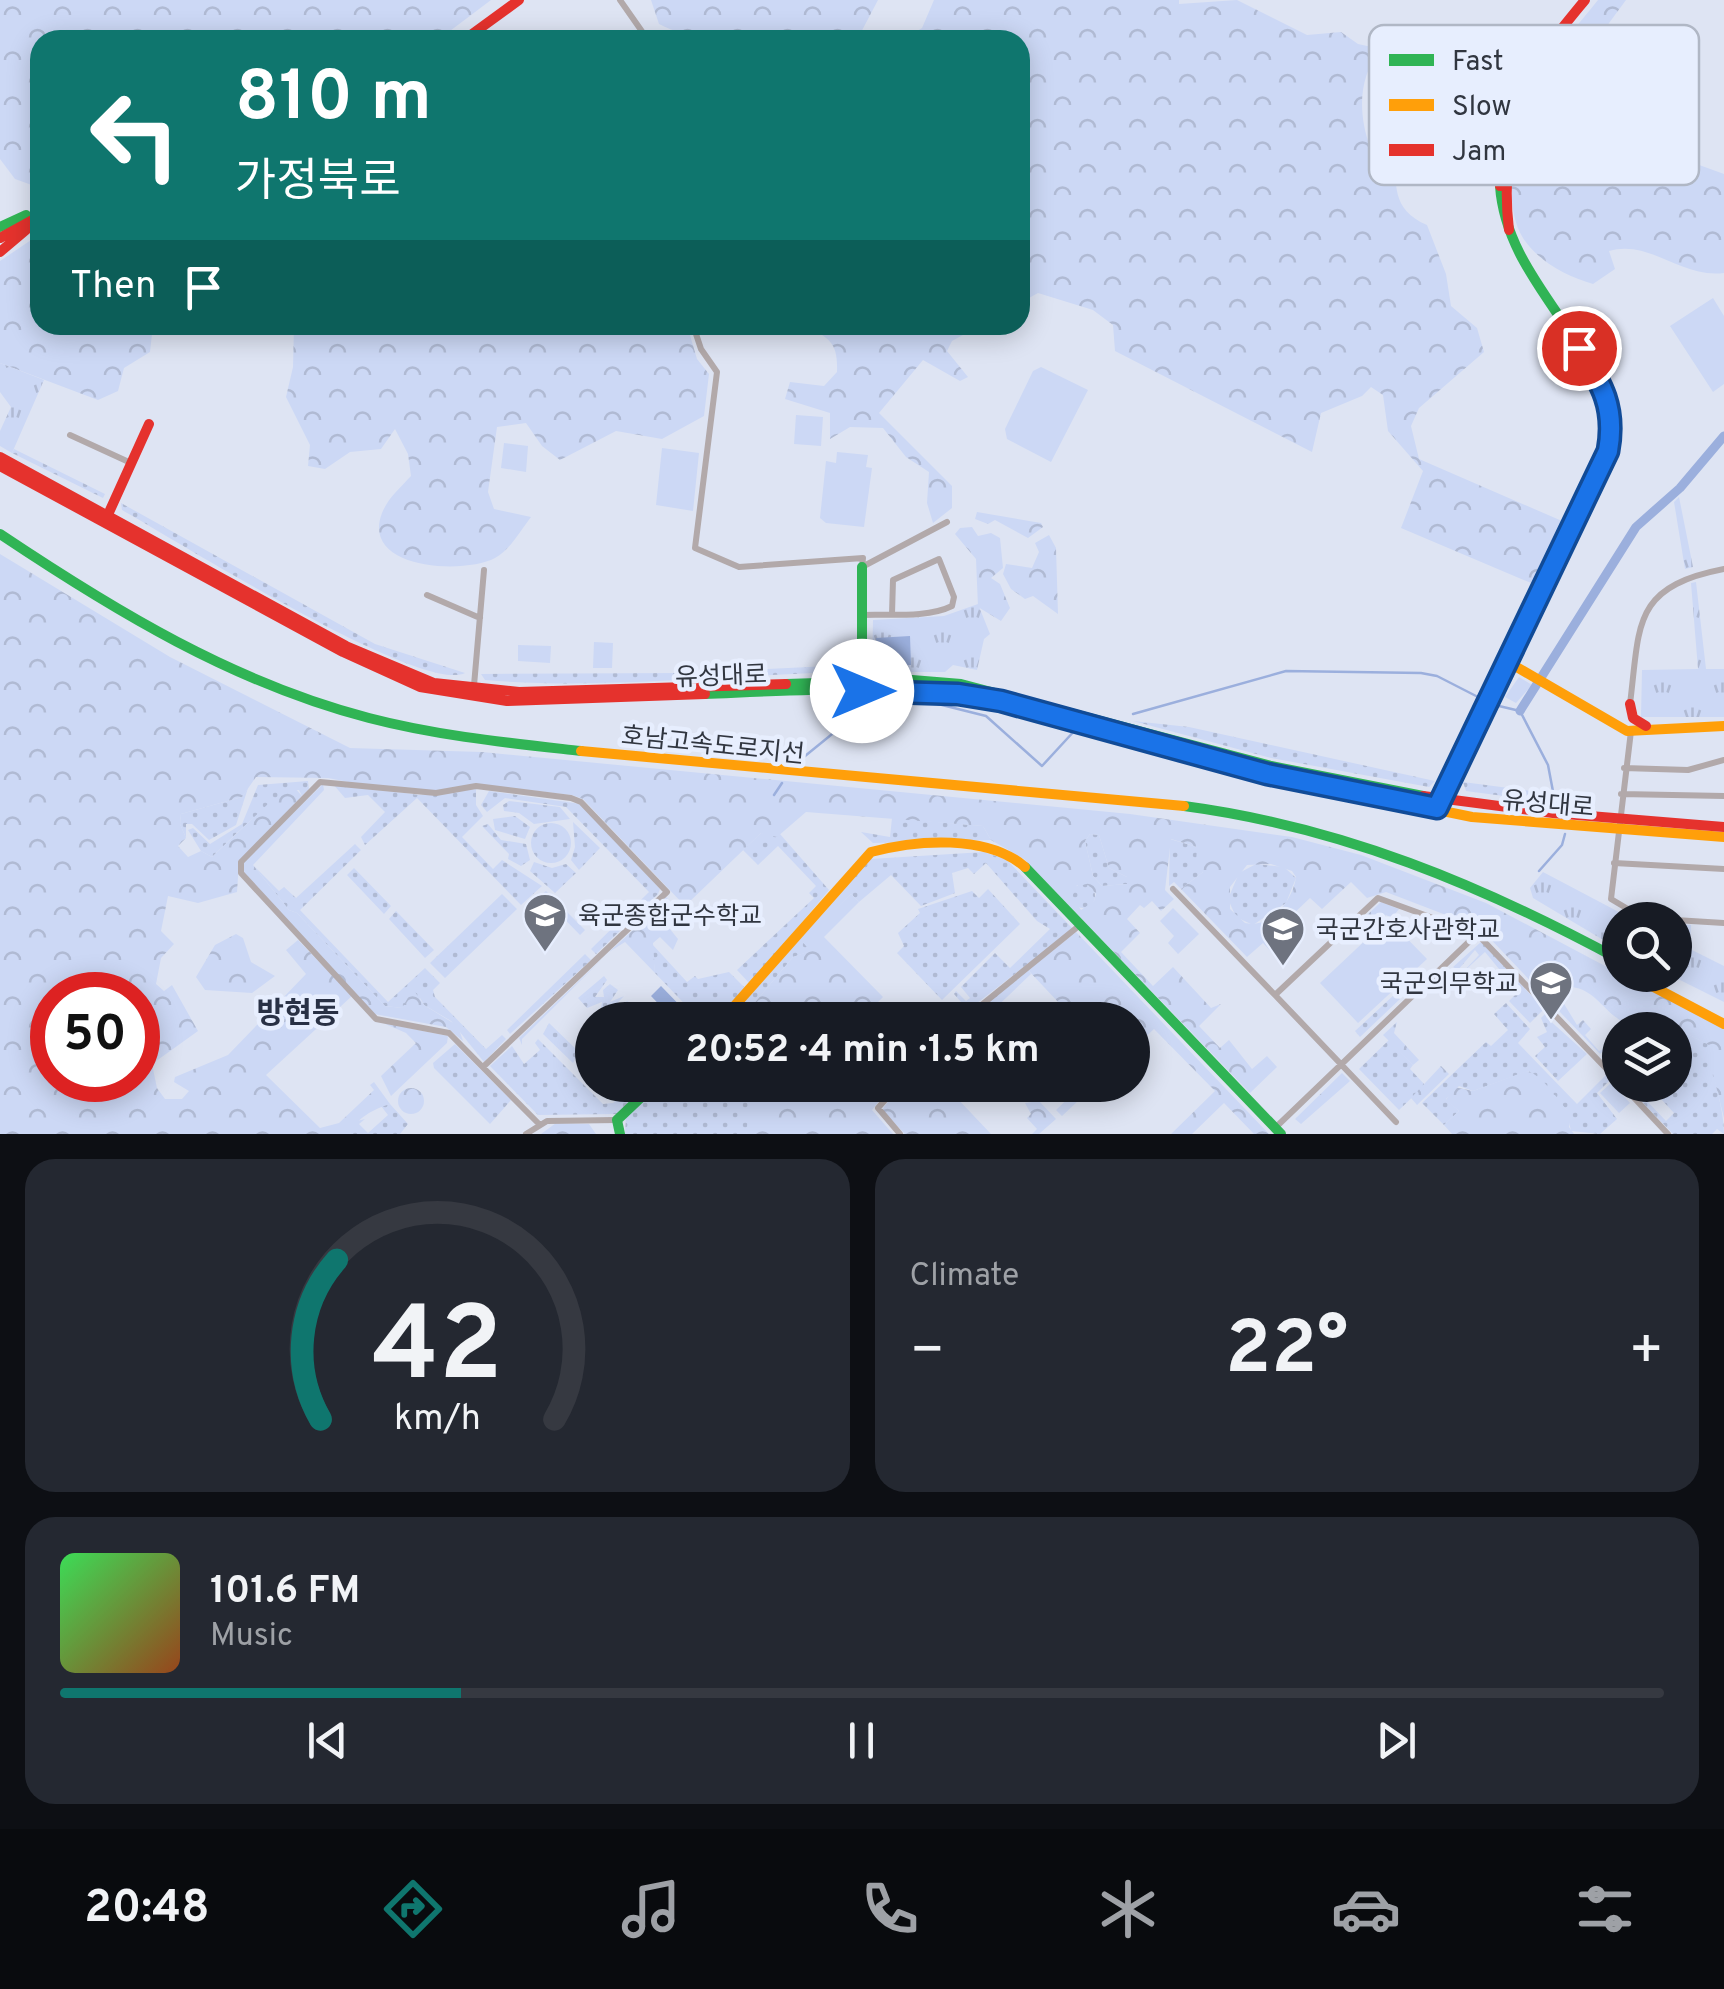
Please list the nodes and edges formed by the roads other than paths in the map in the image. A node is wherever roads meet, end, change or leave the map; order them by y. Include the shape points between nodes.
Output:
1 (506, 0) edge
2 (519, 0) edge
3 (620, 0) edge
4 (1585, 0) edge
5 (1565, 25) edge
6 (466, 30) edge
7 (478, 30) edge
8 (641, 30) edge
9 (1499, 185) edge
10 (30, 220) edge
11 (30, 224) edge
12 (30, 226) edge
13 (0, 227) edge
14 (0, 245) edge
15 (697, 335) edge
16 (149, 424) dead end
17 (70, 436) dead end
18 (0, 457) edge
19 (132, 463) junction
20 (0, 466) edge
21 (107, 518) junction
22 (947, 522) dead end
23 (0, 534) edge
24 (0, 545) edge
25 (862, 567) junction
26 (484, 570) dead end
27 (1724, 570) edge
28 (426, 596) dead end
29 (892, 614) junction
30 (862, 615) junction
31 (480, 618) junction
32 (1508, 662) junction
33 (862, 686) junction
34 (473, 694) junction
35 (1629, 724) junction
36 (1724, 726) edge
37 (1724, 760) edge
38 (1624, 768) junction
39 (1621, 794) junction
40 (1724, 795) edge
41 (1439, 804) junction
42 (1618, 825) junction
43 (1724, 827) edge
44 (1724, 837) edge
45 (1614, 863) junction
46 (1724, 869) edge
47 (1172, 889) dead end
48 (1615, 902) edge
49 (1692, 921) edge
50 (1724, 923) edge
51 (1080, 925) junction
52 (1477, 934) junction
53 (1602, 950) edge
54 (1602, 959) edge
55 (1663, 992) edge
56 (1679, 992) edge
57 (1275, 995) junction
58 (738, 1002) edge
59 (985, 1002) edge
60 (1724, 1016) edge
61 (1724, 1024) edge
62 (1602, 1064) edge
63 (1341, 1065) junction
64 (484, 1068) junction
65 (637, 1102) edge
66 (883, 1102) edge
67 (1638, 1102) edge
68 (618, 1120) junction
69 (1396, 1122) dead end
70 (538, 1123) junction
71 (1278, 1131) edge
72 (526, 1134) edge
73 (620, 1134) edge
74 (900, 1134) edge
75 (1668, 1134) edge

1 - 6 main road
2 - 7 main road
3 - 8 street
4 - 5 main road
9 - 32 main road via 1502,222 1533,282 1603,386 1612,430 1598,476
10 - 13 main road
11 - 14 main road
12 - 14 main road
15 - 25 street via 718,372 695,548 739,566 863,558
16 - 19 main road
17 - 19 street
18 - 21 main road, 유성대로
19 - 21 main road
20 - 21 main road, 유성대로
21 - 34 main road, 유성대로 via 384,672 425,688
22 - 25 street
23 - 53 main road, 호남고속도로지선 via 190,652 366,718 673,761 1255,817 1436,870
24 - 54 main road, 호남고속도로지선 via 200,666 369,727 537,754 1254,825 1362,850 1447,882
25 - 30 main road
26 - 31 street
27 - 35 street via 1676,582 1648,608 1638,636
28 - 31 street
29 - 29 street via 952,606 939,559 893,580
29 - 30 street
30 - 33 main road
31 - 34 street
32 - 35 main road
32 - 41 main road
33 - 34 main road, 유성대로 via 519,701
33 - 41 main road, 유성대로 via 1001,701 1267,774
35 - 36 main road
35 - 38 street
37 - 38 street via 1688,770
38 - 39 street
39 - 40 street
39 - 42 street
41 - 42 main road, 유성대로 via 1472,817
42 - 43 main road, 유성대로
42 - 44 main road, 유성대로
42 - 45 street
45 - 46 street
45 - 48 street
47 - 57 street
49 - 50 street
51 - 58 main road via 998,848 876,850
51 - 59 street
51 - 71 main road
52 - 57 street via 1378,898
52 - 62 street
52 - 63 street
55 - 61 main road
56 - 60 main road
57 - 63 street
63 - 69 street
63 - 71 street
64 - 64 street via 667,892 570,798 476,786 436,793 320,782 241,862 241,873 376,1019 444,1030
64 - 70 street
65 - 68 main road
66 - 74 street via 878,1108
67 - 75 street
68 - 70 street
68 - 73 main road
70 - 72 street

